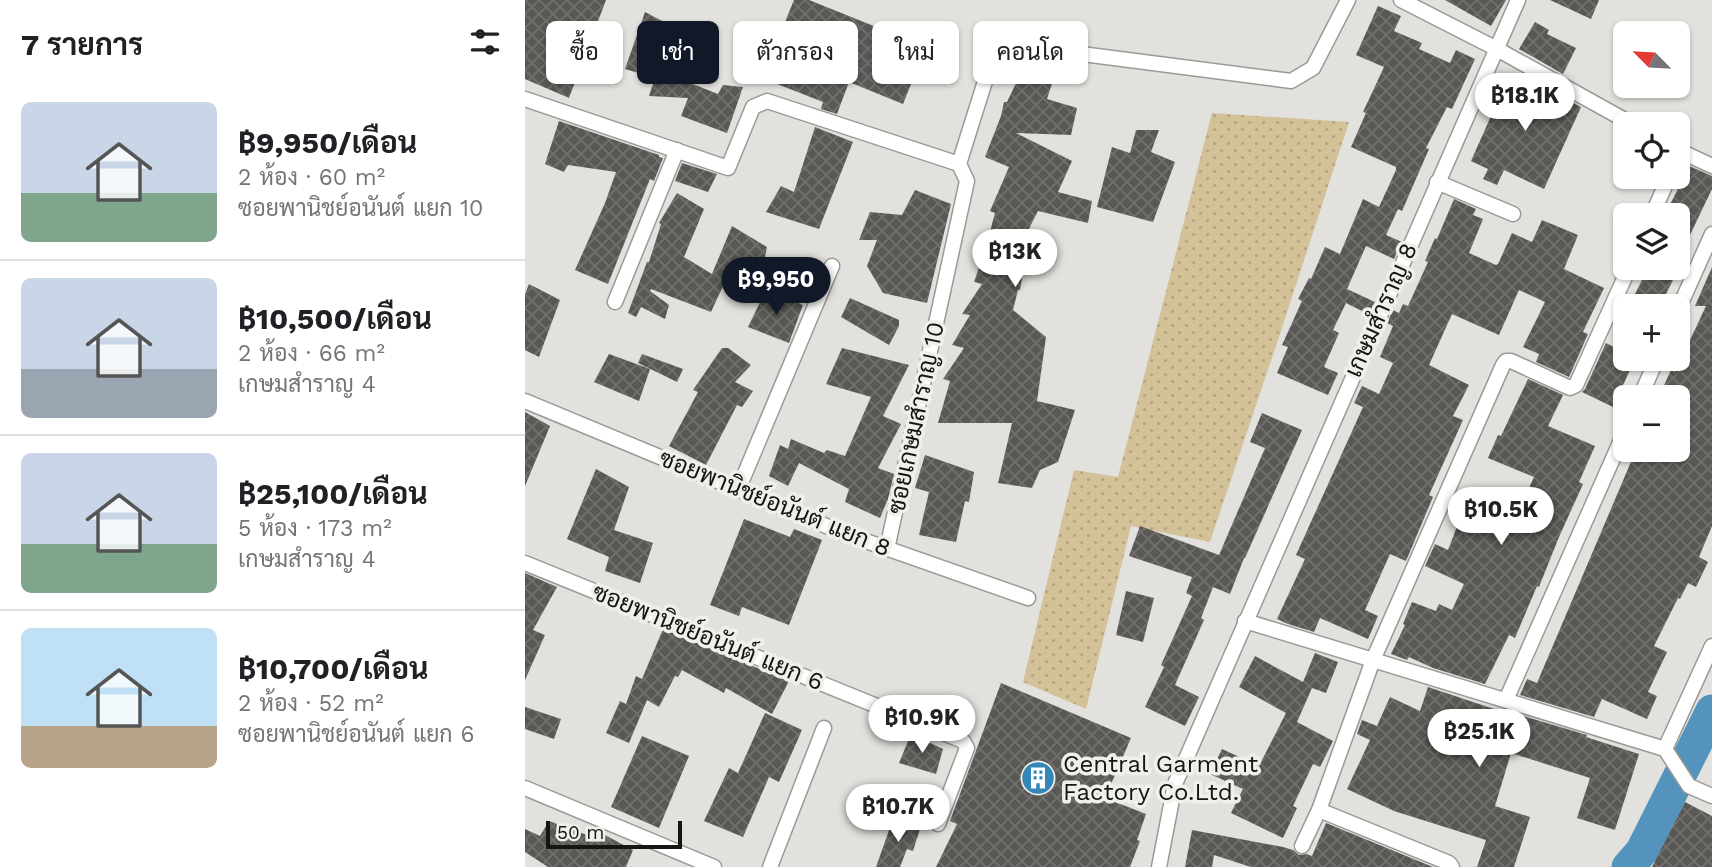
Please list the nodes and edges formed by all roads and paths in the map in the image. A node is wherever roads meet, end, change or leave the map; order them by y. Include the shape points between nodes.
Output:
1 (1348, 0) edge
2 (1401, 0) edge
3 (1518, 0) edge
4 (1495, 48) junction
5 (525, 99) edge
6 (1613, 113) edge
7 (677, 150) junction
8 (1690, 157) edge
9 (960, 164) junction
10 (1712, 166) edge
11 (1437, 182) junction
12 (1513, 214) dead end
13 (1712, 233) edge
14 (832, 266) dead end
15 (1624, 280) edge
16 (1685, 294) edge
17 (615, 303) dead end
18 (525, 401) edge
19 (1613, 458) edge
20 (738, 490) junction
21 (887, 549) junction
22 (525, 563) edge
23 (1028, 598) dead end
24 (1245, 621) junction
25 (1712, 646) edge
26 (1373, 660) junction
27 (1506, 701) junction
28 (824, 728) dead end
29 (1665, 749) junction
30 (525, 788) edge
31 (1712, 796) edge
32 (1319, 810) junction
33 (938, 824) dead end
34 (1302, 846) dead end
35 (714, 867) edge
36 (770, 867) edge
37 (1159, 867) edge
38 (1451, 867) edge

1 - 9 street via 1313,68 1291,80 1003,47 992,60
2 - 4 street
3 - 4 street, เกษมสำราญ 8
4 - 6 street
4 - 11 street, เกษมสำราญ 8
5 - 7 street
7 - 9 street via 728,168 753,107 767,101
7 - 17 street
8 - 10 street
9 - 21 street, ซอยเกษมสำราญ 10 via 967,181
11 - 12 street
11 - 24 street, เกษมสำราญ 8
13 - 16 street
14 - 20 street
15 - 26 street via 1576,385 1570,387 1511,361 1503,365
18 - 20 street, ซอยพานิชย์อนันต์ แยก 8
19 - 27 street
20 - 21 street, ซอยพานิชย์อนันต์ แยก 8
21 - 23 street, ซอยพานิชย์อนันต์ แยก 8
22 - 33 street, ซอยพานิชย์อนันต์ แยก 6 via 963,741 967,748
24 - 26 street
24 - 37 street, เกษมสำราญ 8 via 1175,784
25 - 29 street
26 - 27 street
26 - 32 street
27 - 29 street
28 - 36 street
29 - 31 street via 1689,786
30 - 35 street
32 - 34 street
32 - 38 street

